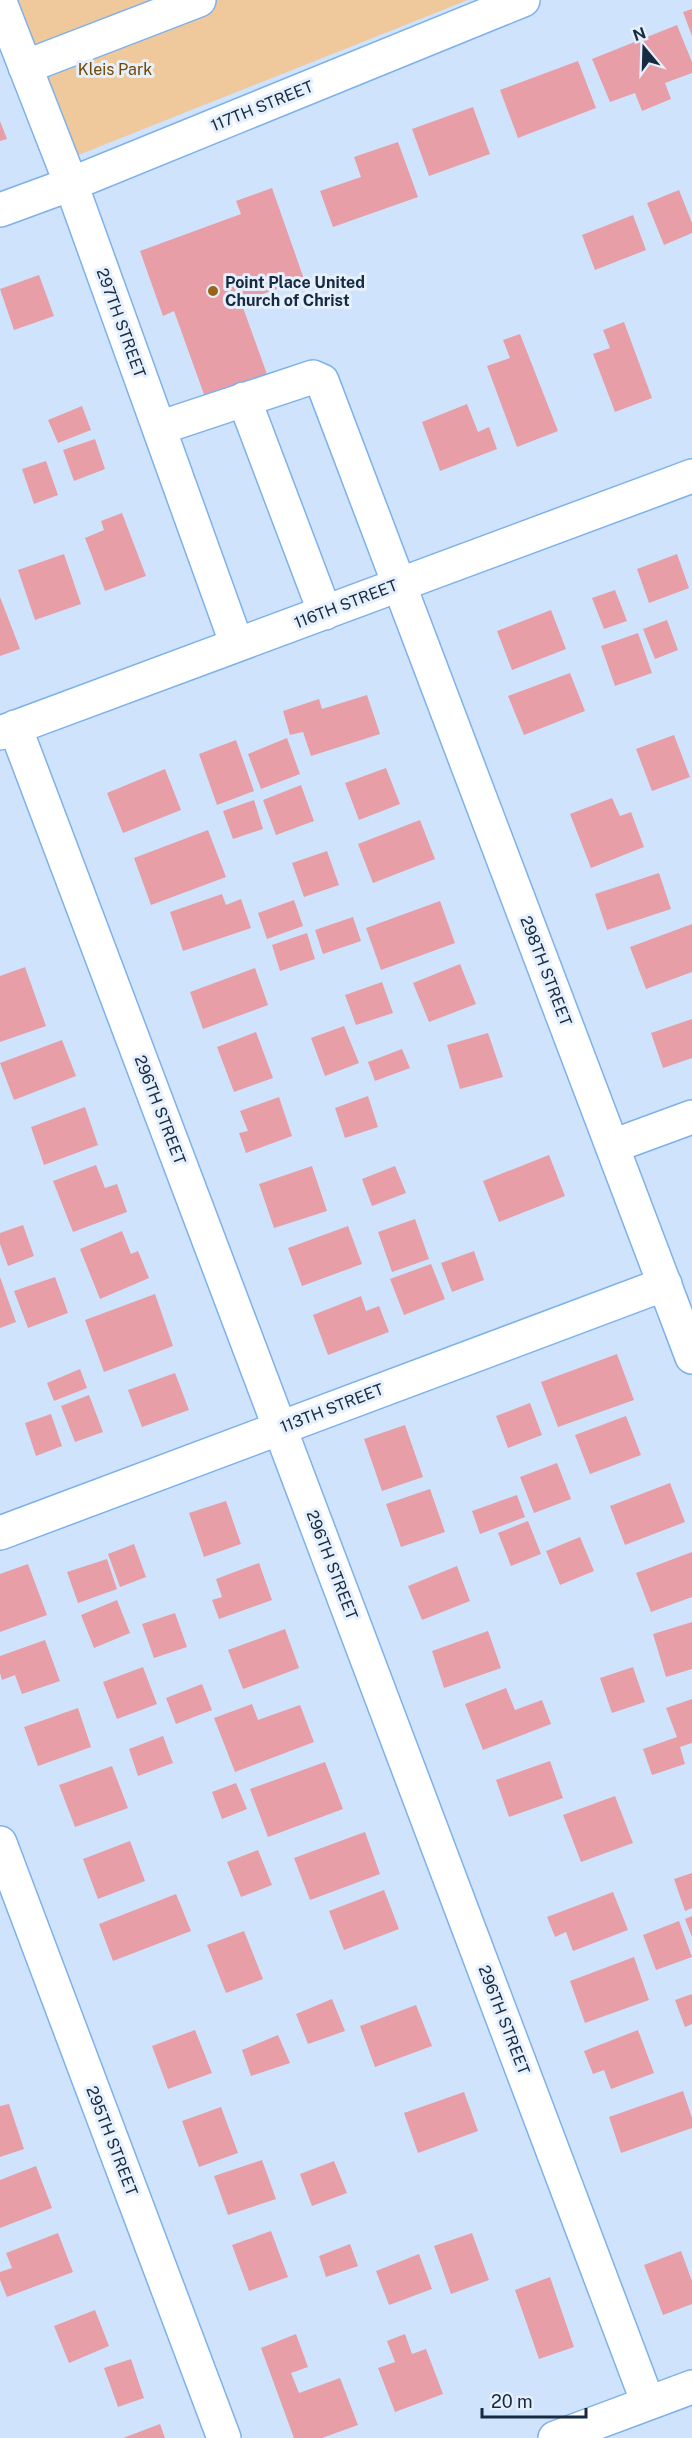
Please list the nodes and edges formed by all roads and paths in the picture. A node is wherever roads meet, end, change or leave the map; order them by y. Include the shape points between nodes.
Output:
1 (199, 0) edge
2 (0, 2) edge
3 (514, 2) edge
4 (25, 67) junction
5 (71, 184) junction
6 (0, 210) edge
7 (244, 399) junction
8 (159, 428) junction
9 (692, 476) edge
10 (399, 585) junction
11 (325, 612) junction
12 (237, 645) junction
13 (8, 730) edge
14 (692, 1117) edge
15 (613, 1146) junction
16 (665, 1284) junction
17 (692, 1357) edge
18 (280, 1428) junction
19 (0, 1533) edge
20 (0, 1843) edge
21 (692, 2387) edge
22 (648, 2403) junction
23 (224, 2438) edge
24 (555, 2438) edge

1 - 4 street
2 - 4 street, 297TH STREET
3 - 5 street, 117TH STREET
4 - 5 street, 297TH STREET
5 - 6 street, 117TH STREET
5 - 8 street, 297TH STREET
7 - 8 street, 298TH STREET
7 - 10 street, 298TH STREET via 313,377 322,381
7 - 11 street
8 - 12 street, 297TH STREET
9 - 10 street, 116TH STREET
10 - 11 street, 116TH STREET
10 - 15 street, 298TH STREET
11 - 12 street, 116TH STREET
12 - 13 street, 116TH STREET
13 - 18 street, 296TH STREET
14 - 15 street
15 - 16 street, 298TH STREET
16 - 17 street, 298TH STREET
16 - 18 street, 113TH STREET
18 - 19 street, 113TH STREET
18 - 22 street, 296TH STREET
20 - 23 street, 295TH STREET
21 - 22 street
22 - 24 street

